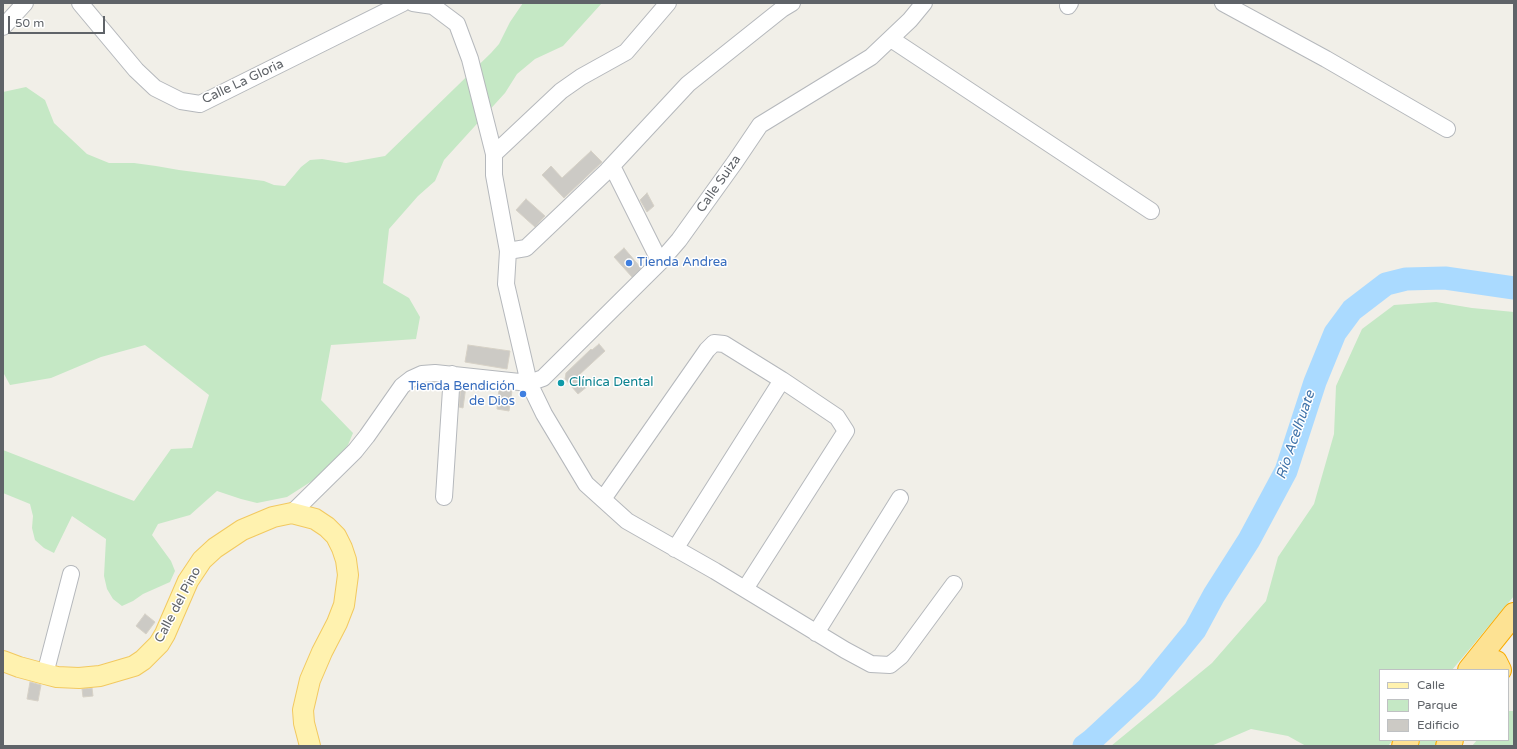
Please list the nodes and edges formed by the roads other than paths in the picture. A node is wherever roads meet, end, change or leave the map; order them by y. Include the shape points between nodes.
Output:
1 (25, 3) edge
2 (80, 3) edge
3 (403, 3) edge
4 (413, 3) edge
5 (668, 3) edge
6 (792, 3) edge
7 (924, 3) edge
8 (1224, 3) edge
9 (3, 27) edge
10 (891, 39) junction
11 (1447, 129) dead end
12 (494, 154) junction
13 (612, 166) junction
14 (1151, 211) dead end
15 (508, 251) junction
16 (660, 262) junction
17 (452, 374) junction
18 (782, 380) junction
19 (529, 383) junction
20 (444, 497) dead end
21 (900, 498) dead end
22 (603, 499) junction
23 (292, 513) junction
24 (675, 549) junction
25 (71, 574) dead end
26 (954, 584) dead end
27 (745, 590) junction
28 (1514, 614) edge
29 (816, 633) junction
30 (3, 661) edge
31 (1472, 666) edge
32 (1500, 669) edge
33 (45, 674) junction
34 (310, 746) edge

1 - 9 street
2 - 3 street, Calle La Gloria via 136,70 155,88 181,101 200,104
4 - 12 street via 433,6 457,24 470,59
5 - 12 street via 626,52 581,76 561,91
6 - 13 street via 688,84
7 - 10 street, Calle Suiza
8 - 11 street
10 - 14 street
10 - 16 street, Calle Suiza via 871,57 760,125 679,240
12 - 15 street via 494,175
13 - 15 street via 526,248
13 - 16 street
15 - 19 street via 506,284
16 - 19 street, Calle Suiza via 543,378
17 - 19 street
17 - 20 street
17 - 23 street via 422,374 410,379 402,386 355,451
18 - 22 street via 724,344 714,343
18 - 24 street
18 - 27 street via 837,417 846,431
19 - 22 street via 544,414 586,484
21 - 29 street
22 - 24 street via 628,522
23 - 33 main road, Calle del Pino via 273,517 242,530 202,560 188,581 165,634 152,652 134,666 100,676 79,678
23 - 34 main road, Calle del Pino via 315,519 336,536 346,560 348,575 344,605 310,680 303,710
24 - 27 street
25 - 33 street
26 - 29 street via 901,656 890,665 871,664
27 - 29 street
28 - 31 highway
30 - 33 main road, Calle del Pino
31 - 32 highway via 1482,660 1490,660 1496,662

